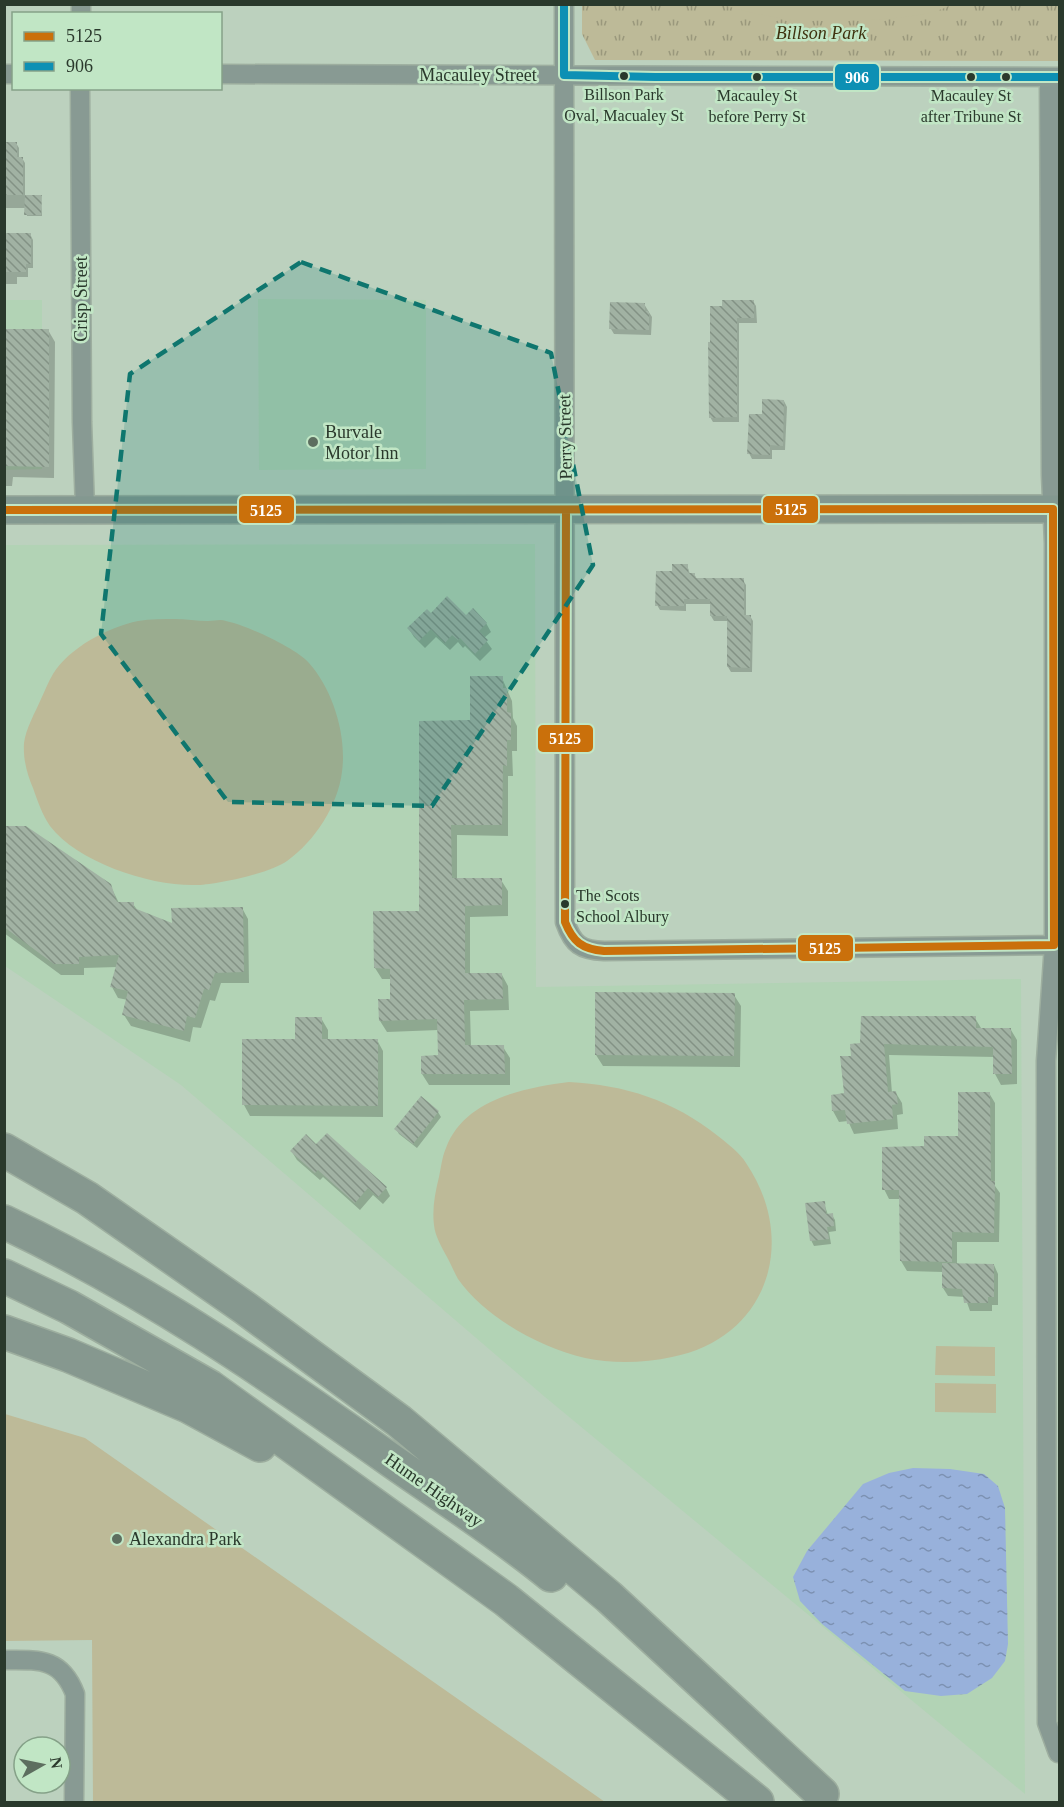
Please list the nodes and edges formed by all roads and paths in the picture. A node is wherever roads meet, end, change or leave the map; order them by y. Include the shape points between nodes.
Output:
1 (564, 4) edge
2 (222, 74) edge
3 (564, 75) junction
4 (1054, 77) edge
5 (80, 90) edge
6 (85, 509) junction
7 (1056, 509) edge
8 (4, 510) edge
9 (566, 510) junction
10 (1057, 945) edge
11 (4, 1150) edge
12 (4, 1222) edge
13 (4, 1276) edge
14 (4, 1332) edge
15 (1053, 1397) edge
16 (395, 1520) junction
17 (4, 1660) edge
18 (1058, 1753) edge
19 (827, 1798) edge
20 (74, 1803) edge
21 (757, 1803) edge

1 - 3 street, Perry Street
2 - 3 street, Macauley Street
3 - 4 street, Macauley Street
3 - 9 street, Perry Street
4 - 7 street via 1051,464
5 - 6 street, Crisp Street
6 - 8 main road
6 - 9 main road
7 - 9 main road
7 - 10 street
9 - 10 street, Perry Street via 565,922 570,934 586,950
10 - 15 street via 1046,1061
11 - 19 highway via 87,1198 399,1421 609,1597
12 - 19 highway, Hume Highway via 52,1244 170,1311 292,1389 538,1565
13 - 16 highway via 69,1307 210,1387
14 - 16 highway via 188,1406
15 - 18 street via 1047,1723
16 - 21 highway via 506,1600
17 - 20 street via 52,1664 70,1680 75,1694

